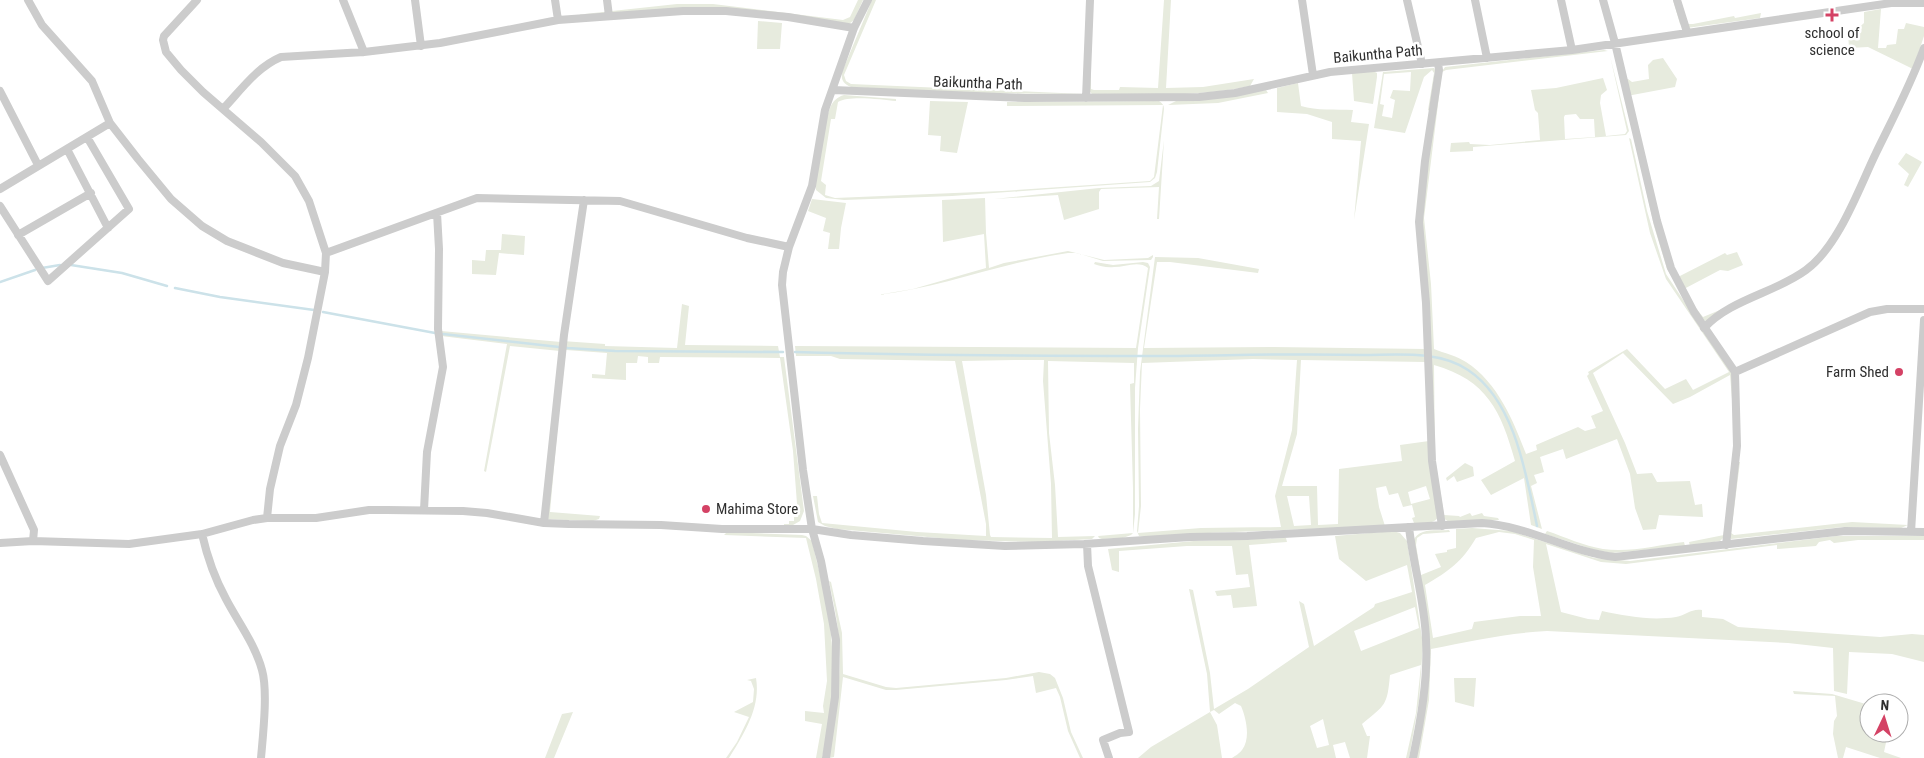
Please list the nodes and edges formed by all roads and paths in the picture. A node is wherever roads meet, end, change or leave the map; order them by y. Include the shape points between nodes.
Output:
1 (28, 0) edge
2 (197, 0) edge
3 (342, 0) edge
4 (415, 0) edge
5 (554, 0) edge
6 (607, 0) edge
7 (868, 0) edge
8 (1090, 0) edge
9 (1302, 0) edge
10 (1407, 0) edge
11 (1475, 0) edge
12 (1561, 0) edge
13 (1603, 0) edge
14 (1677, 0) edge
15 (1924, 3) edge
16 (609, 16) junction
17 (558, 20) junction
18 (854, 28) junction
19 (1687, 32) junction
20 (1615, 42) junction
21 (421, 46) junction
22 (1924, 48) edge
23 (1572, 50) junction
24 (364, 52) junction
25 (1487, 58) junction
26 (1438, 63) junction
27 (1422, 64) junction
28 (1313, 75) junction
29 (833, 90) junction
30 (0, 91) edge
31 (1086, 98) junction
32 (223, 109) junction
33 (110, 122) junction
34 (87, 137) junction
35 (67, 148) junction
36 (38, 165) junction
37 (0, 189) edge
38 (91, 193) junction
39 (584, 200) junction
40 (0, 206) edge
41 (437, 213) junction
42 (108, 228) junction
43 (18, 235) junction
44 (789, 247) junction
45 (326, 253) junction
46 (325, 272) junction
47 (1924, 309) edge
48 (1924, 320) edge
49 (1704, 328) junction
50 (1735, 372) junction
51 (0, 455) edge
52 (424, 510) junction
53 (267, 518) junction
54 (544, 523) junction
55 (1442, 526) junction
56 (1409, 527) junction
57 (812, 529) junction
58 (1911, 532) junction
59 (1924, 532) edge
60 (202, 534) junction
61 (33, 541) junction
62 (0, 543) edge
63 (1087, 544) junction
64 (1726, 544) junction
65 (261, 758) edge
66 (826, 758) edge
67 (1108, 758) edge
68 (1412, 758) edge

1 - 33 street via 42,26 92,81
2 - 32 street via 164,36 164,47 180,70
3 - 24 street
4 - 21 street
5 - 17 street
6 - 16 street
7 - 18 street
8 - 31 street
9 - 28 street
10 - 27 street
11 - 25 street
12 - 23 street
13 - 20 street
14 - 19 street
15 - 19 street, Baikuntha Path via 1890,3
16 - 17 street
16 - 18 street via 683,10 726,11
17 - 21 street
18 - 29 street
19 - 20 street, Baikuntha Path
20 - 23 street, Baikuntha Path
20 - 49 street via 1673,275
21 - 24 street
22 - 49 street via 1897,112 1844,221 1828,246 1803,272 1726,311
23 - 25 street, Baikuntha Path
24 - 32 street via 281,57 256,74
25 - 26 street, Baikuntha Path
26 - 27 street, Baikuntha Path
26 - 55 street via 1419,222 1426,303 1432,460
27 - 28 street, Baikuntha Path
28 - 31 street, Baikuntha Path via 1236,93 1199,97
29 - 31 street, Baikuntha Path via 969,97
29 - 44 street via 825,110 810,194
30 - 36 street
32 - 45 street via 295,176 310,201
33 - 34 street
33 - 46 street via 162,189 202,226 254,253
34 - 35 street
34 - 42 street via 129,210
35 - 36 street
35 - 38 street
36 - 37 street
38 - 42 street
38 - 43 street
39 - 41 street via 477,198
39 - 44 street via 629,203
39 - 54 street via 564,335
40 - 43 street
41 - 45 street
41 - 52 street via 438,329 443,367 427,452
42 - 43 street via 48,281
44 - 57 street via 783,272 782,300
45 - 46 street
46 - 53 street via 300,390 280,446
47 - 50 street via 1870,312
48 - 58 street
49 - 50 street
50 - 64 street via 1737,446
51 - 61 street via 34,530
52 - 53 street via 369,510 316,518
52 - 54 street via 487,513
53 - 60 street
54 - 57 street
55 - 56 street
55 - 64 street via 1482,523 1513,527 1592,554 1615,557
56 - 63 street
56 - 68 street via 1426,641 1423,703
57 - 63 street via 851,535 1005,546
57 - 66 street via 836,640 835,697
58 - 59 street
58 - 64 street via 1845,531
60 - 61 street via 129,544
60 - 65 street via 220,588 251,642 262,669 264,722
61 - 62 street
63 - 67 street via 1088,566 1129,732 1102,740

